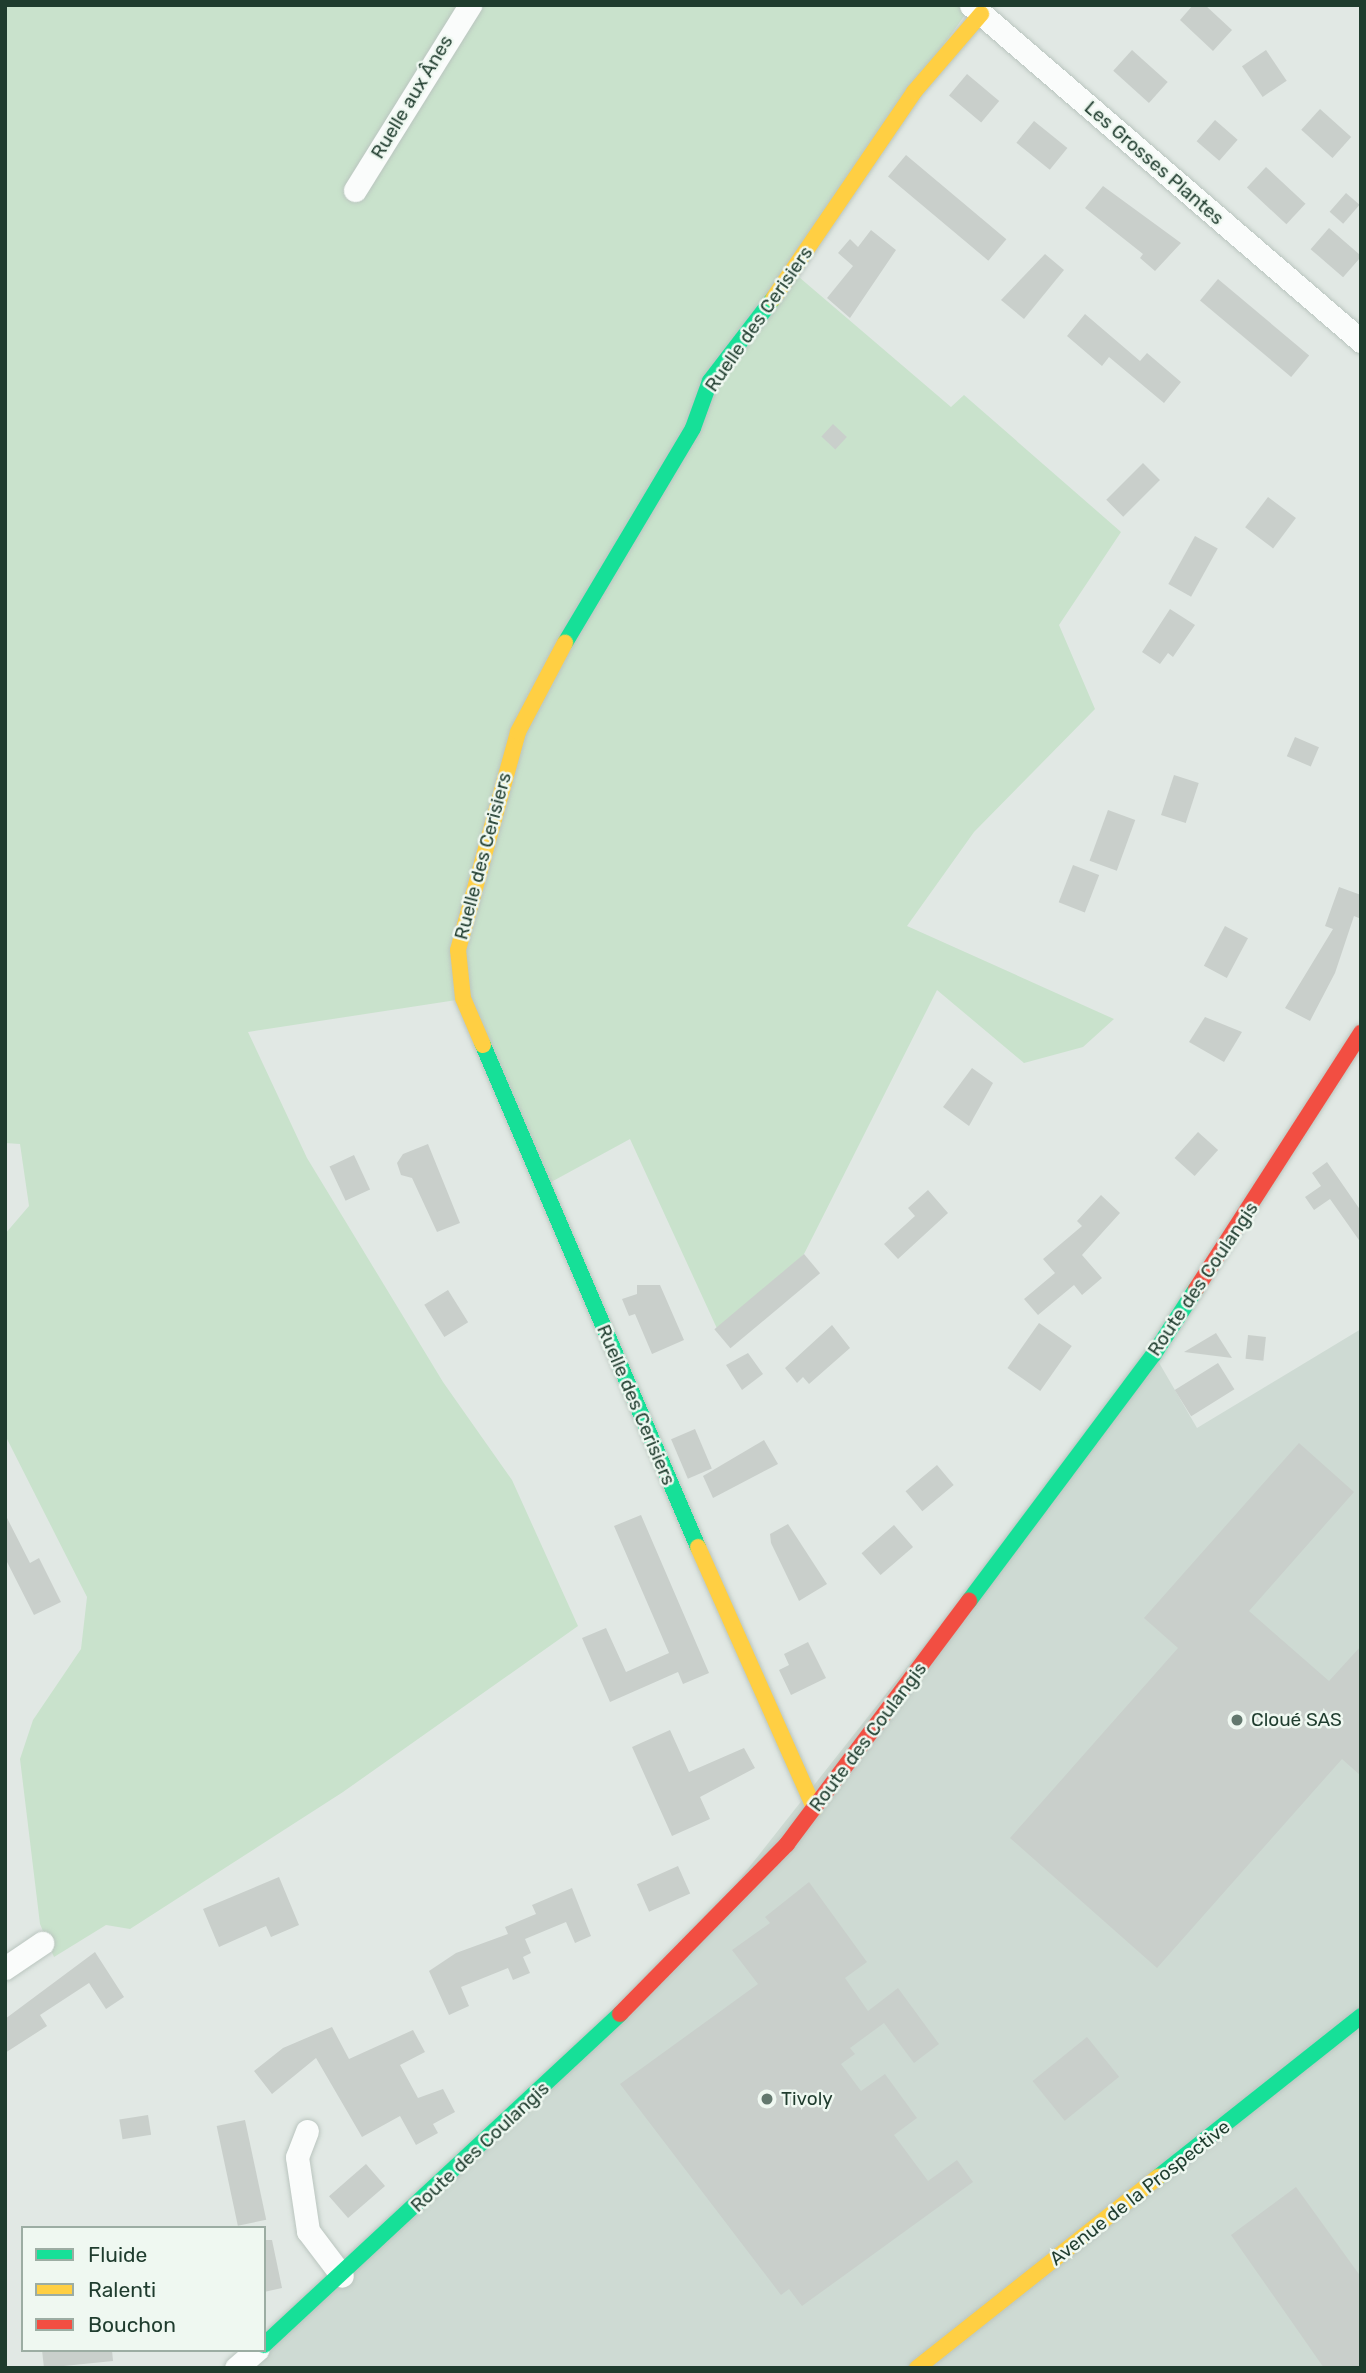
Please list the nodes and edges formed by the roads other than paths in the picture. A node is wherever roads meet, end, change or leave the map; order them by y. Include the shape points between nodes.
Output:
1 (470, 5) edge
2 (976, 10) edge
3 (355, 190) dead end
4 (1336, 324) junction
5 (1361, 325) edge
6 (1361, 341) edge
7 (1361, 1033) edge
8 (814, 1808) junction
9 (42, 1943) dead end
10 (5, 1968) edge
11 (1361, 2016) edge
12 (307, 2131) dead end
13 (342, 2276) junction
14 (266, 2343) edge
15 (255, 2352) edge
16 (236, 2368) edge
17 (917, 2368) edge

1 - 3 street, Ruelle aux Ânes
2 - 4 street, Les Grosses Plantes
2 - 8 street, Ruelle des Cerisiers via 914,92 753,329 710,382 693,428 595,585 518,732 458,950 463,998 794,1773
4 - 5 street
4 - 6 street, Les Grosses Plantes
7 - 8 street, Route des Coulangis via 1154,1354
8 - 13 street, Route des Coulangis via 730,1911
9 - 10 street
11 - 17 street, Avenue de la Prospective
12 - 13 street via 297,2157 307,2231
13 - 14 street, Route des Coulangis
15 - 16 street

